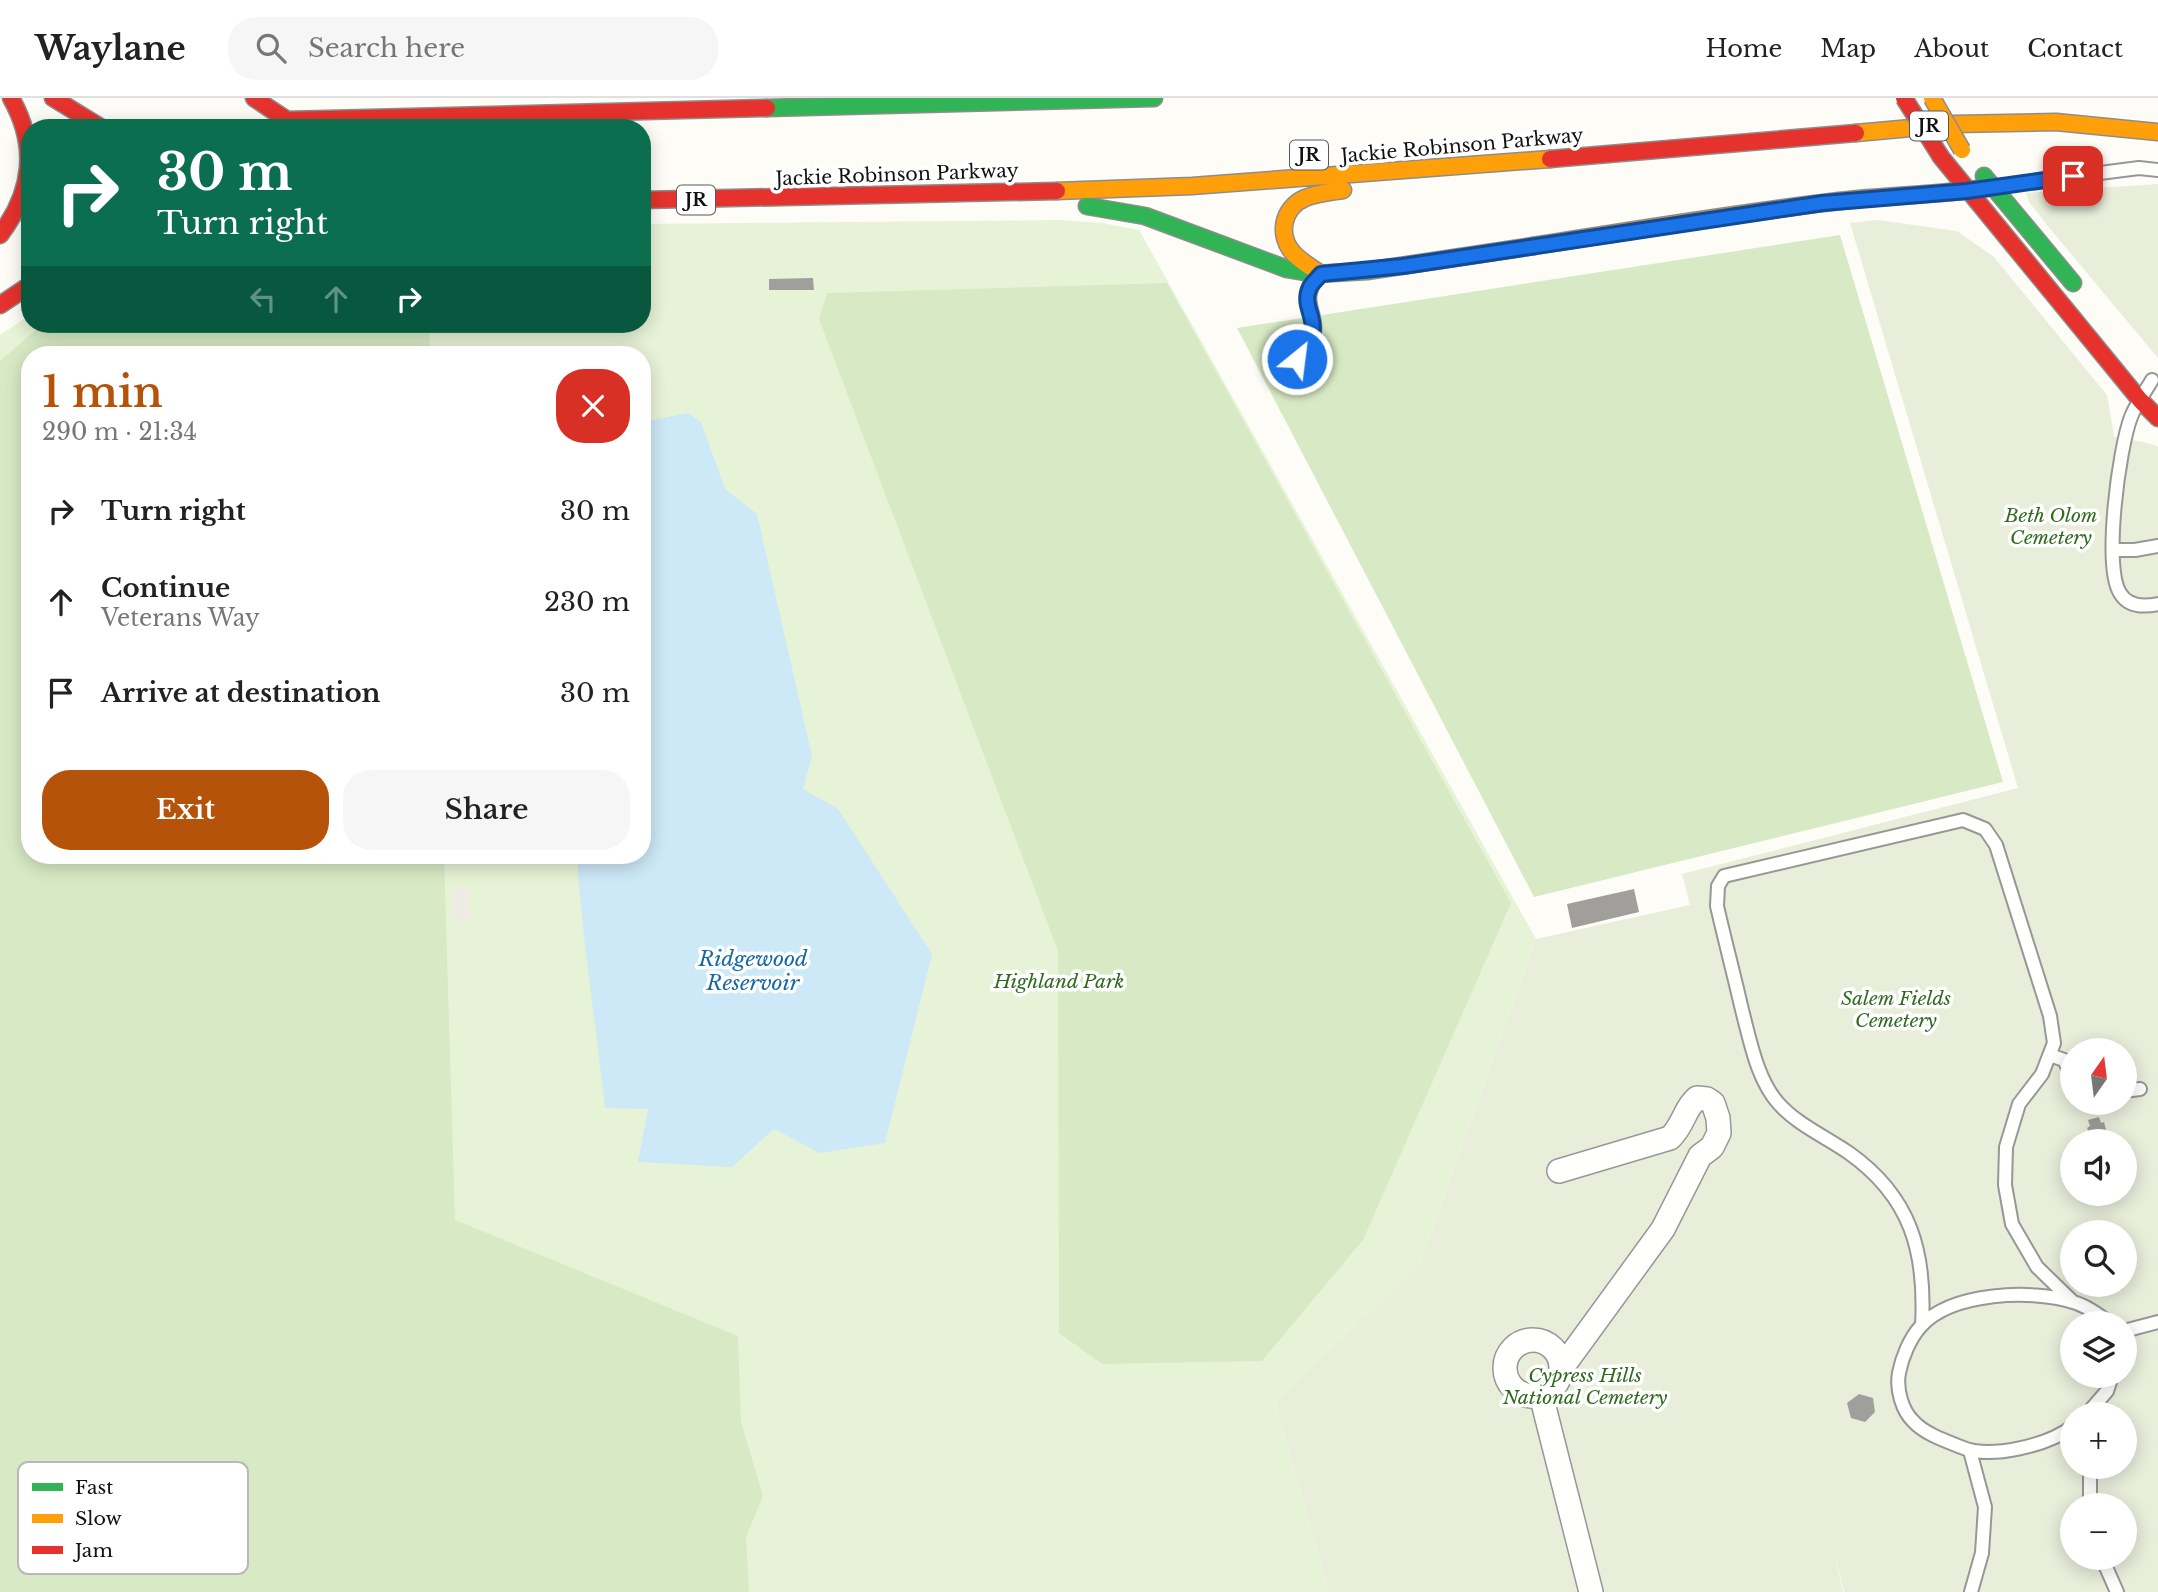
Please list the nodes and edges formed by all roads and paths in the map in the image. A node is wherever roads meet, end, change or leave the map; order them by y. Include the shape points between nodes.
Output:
1 (11, 98) edge
2 (53, 98) edge
3 (254, 98) edge
4 (1154, 98) edge
5 (1904, 98) edge
6 (1932, 98) edge
7 (1954, 100) edge
8 (862, 102) edge
9 (739, 104) edge
10 (1885, 106) dead end
11 (87, 119) edge
12 (286, 119) edge
13 (315, 119) edge
14 (21, 121) edge
15 (2158, 132) edge
16 (1466, 166) junction
17 (2158, 170) edge
18 (1993, 187) junction
19 (1967, 191) junction
20 (925, 195) junction
21 (21, 198) edge
22 (651, 200) edge
23 (0, 235) edge
24 (1321, 274) junction
25 (21, 291) edge
26 (2082, 294) dead end
27 (0, 305) edge
28 (2151, 378) edge
29 (1304, 386) dead end
30 (2140, 400) junction
31 (2158, 418) edge
32 (2158, 546) edge
33 (2113, 550) junction
34 (2158, 604) edge
35 (2050, 1055) junction
36 (2060, 1059) edge
37 (2137, 1089) edge
38 (2140, 1089) dead end
39 (1559, 1171) dead end
40 (2072, 1301) junction
41 (2092, 1311) edge
42 (2158, 1322) edge
43 (1922, 1325) junction
44 (2137, 1328) edge
45 (1561, 1369) junction
46 (2108, 1388) edge
47 (2107, 1391) junction
48 (1541, 1395) junction
49 (2097, 1402) edge
50 (2103, 1402) edge
51 (2060, 1435) edge
52 (1970, 1451) junction
53 (2107, 1570) edge
54 (1591, 1592) edge
55 (1971, 1592) edge
56 (2117, 1592) edge

1 - 14 main road
2 - 11 main road
3 - 12 main road
4 - 8 main road
5 - 19 main road, bridge
6 - 18 main road, bridge via 1962,150
7 - 10 main road, JR
8 - 9 main road
9 - 13 main road
15 - 16 main road, Jackie Robinson Parkway / JR via 2044,122 1955,124
16 - 20 main road, Jackie Robinson Parkway / JR via 1192,186
16 - 24 main road via 1298,201 1285,216 1285,241 1295,256
17 - 18 lane via 2139,168
18 - 19 main road
18 - 26 main road
19 - 24 main road via 1823,203 1403,266
19 - 30 main road
20 - 22 main road, Jackie Robinson Parkway / JR
20 - 24 main road via 1125,211 1287,269
21 - 23 main road
24 - 29 lane via 1308,296 1314,335 1297,359
25 - 27 main road
28 - 30 lane
30 - 31 main road
30 - 33 lane via 2127,432 2114,503
32 - 33 lane
33 - 34 lane via 2119,593 2131,604
35 - 36 lane
35 - 40 lane via 2019,1104 2006,1147 2005,1185 2012,1223 2037,1266
35 - 43 lane via 2054,1043 2050,1016 1996,845 1985,829 1964,820 1724,876 1717,886 1717,906 1760,1073 1778,1104 1849,1153 1881,1181 1906,1215 1920,1255
37 - 38 lane
39 - 45 street via 1670,1138 1697,1098 1713,1103 1718,1133 1712,1147 1700,1156 1663,1229
40 - 41 lane
40 - 43 lane via 2029,1294 1986,1296 1947,1308
42 - 44 lane
43 - 52 lane via 1902,1359 1898,1380 1901,1402 1914,1423
45 - 48 street via 1555,1385
45 - 48 street via 1556,1352 1541,1341 1522,1342 1509,1354 1506,1373 1515,1389
46 - 47 lane
47 - 49 lane
47 - 50 lane
48 - 54 street
51 - 52 lane via 2029,1446
52 - 55 lane via 1985,1507 1983,1553
53 - 56 lane

